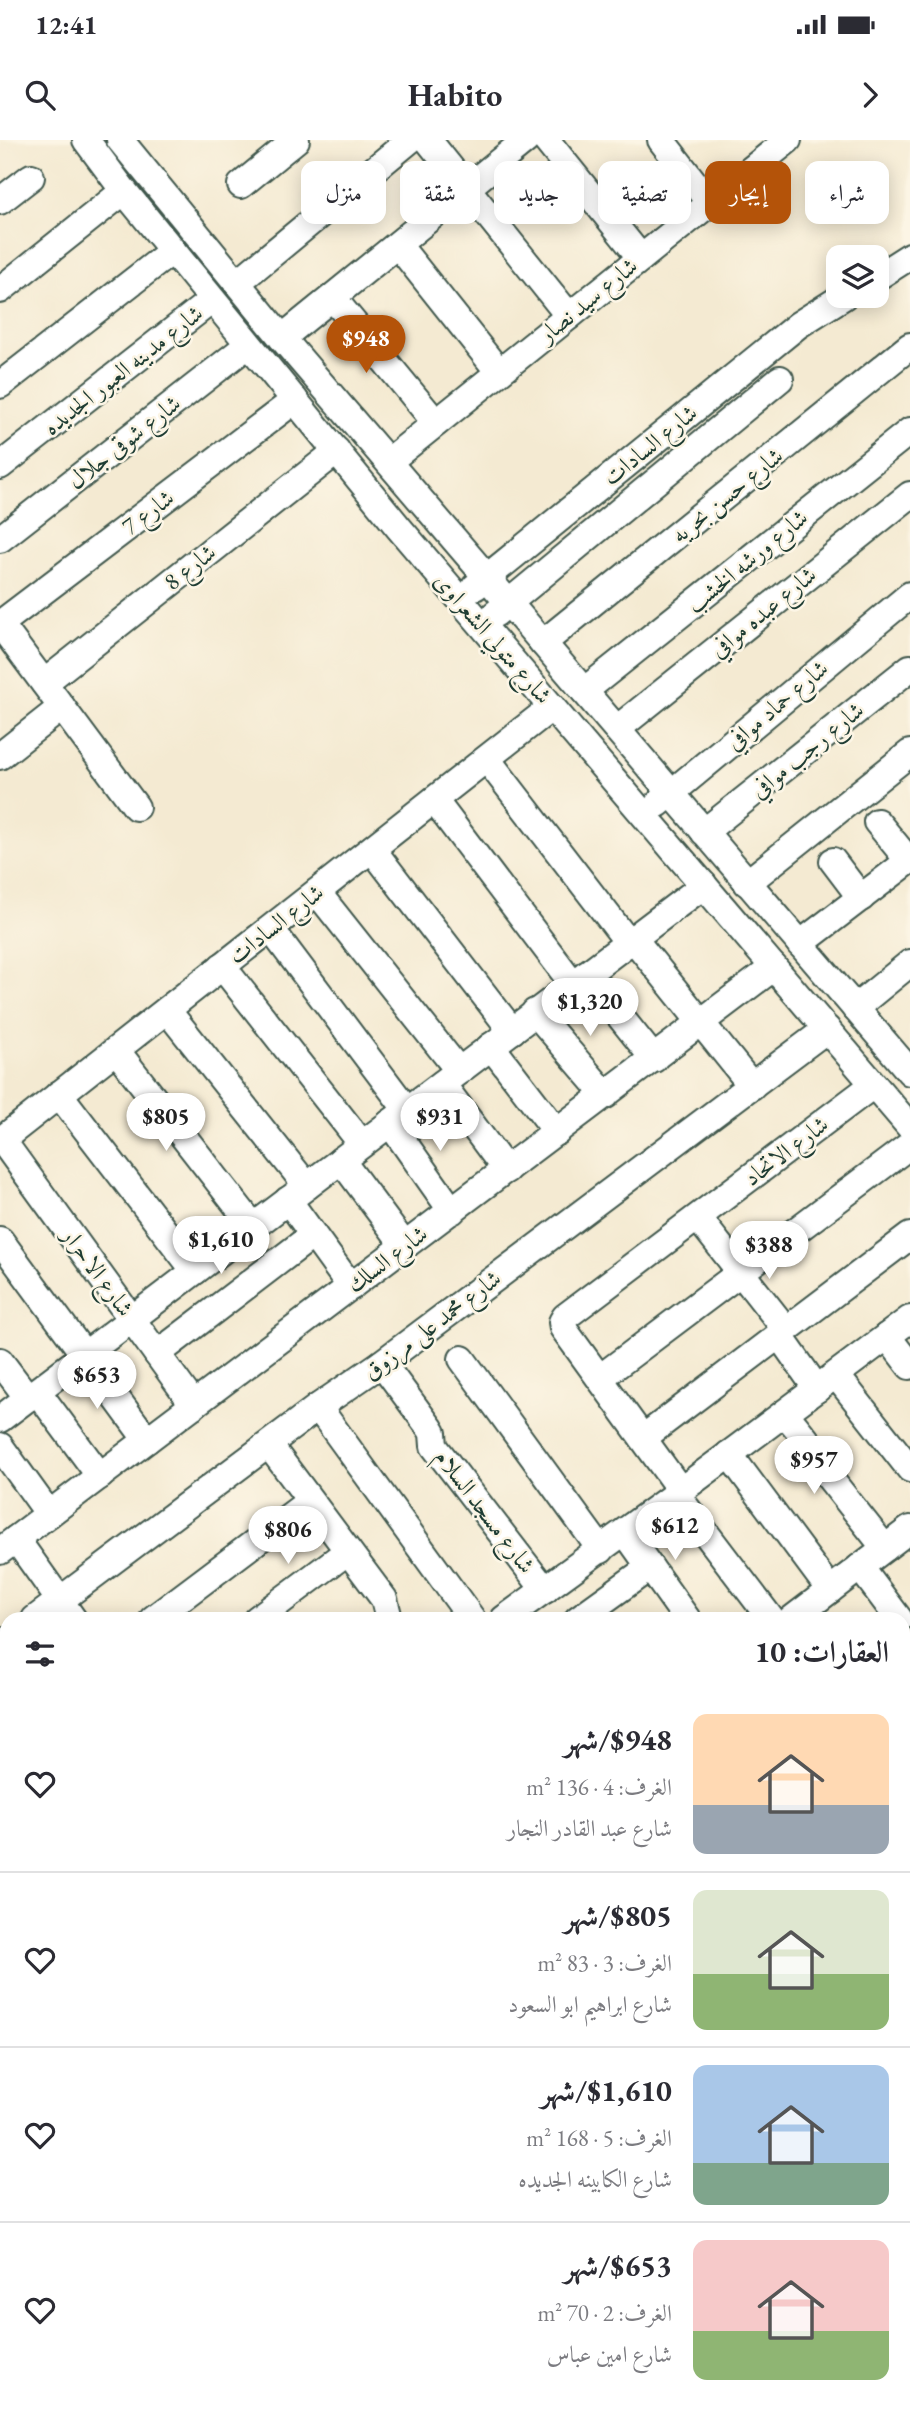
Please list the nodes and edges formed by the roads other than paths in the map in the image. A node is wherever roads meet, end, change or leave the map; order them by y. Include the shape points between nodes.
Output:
1 (86, 140) edge
2 (120, 140) edge
3 (296, 140) edge
4 (410, 140) edge
5 (428, 140) edge
6 (526, 140) edge
7 (546, 140) edge
8 (661, 140) edge
9 (781, 142) edge
10 (445, 161) edge
11 (759, 161) edge
12 (31, 177) dead end
13 (480, 177) edge
14 (242, 185) dead end
15 (124, 191) junction
16 (705, 197) edge
17 (0, 201) edge
18 (480, 204) edge
19 (705, 207) edge
20 (423, 224) edge
21 (398, 245) junction
22 (172, 251) junction
23 (910, 256) edge
24 (641, 258) junction
25 (889, 269) edge
26 (0, 290) edge
27 (245, 293) junction
28 (333, 298) junction
29 (212, 300) junction
30 (826, 307) edge
31 (569, 316) junction
32 (230, 322) junction
33 (282, 338) junction
34 (248, 345) junction
35 (910, 346) edge
36 (499, 372) junction
37 (780, 379) dead end
38 (0, 385) edge
39 (295, 400) junction
40 (436, 423) junction
41 (910, 431) edge
42 (337, 451) junction
43 (389, 461) junction
44 (0, 466) edge
45 (910, 495) edge
46 (426, 505) junction
47 (399, 528) junction
48 (0, 539) edge
49 (487, 577) junction
50 (910, 595) edge
51 (459, 599) junction
52 (509, 603) junction
53 (0, 624) edge
54 (482, 625) junction
55 (543, 643) junction
56 (9, 656) edge
57 (910, 668) edge
58 (44, 683) junction
59 (584, 691) junction
60 (62, 707) junction
61 (552, 707) junction
62 (617, 729) junction
63 (910, 753) edge
64 (0, 756) edge
65 (487, 759) junction
66 (671, 793) junction
67 (434, 800) junction
68 (136, 807) dead end
69 (645, 815) junction
70 (877, 822) dead end
71 (704, 832) junction
72 (372, 849) junction
73 (832, 861) dead end
74 (910, 861) edge
75 (747, 883) junction
76 (704, 885) junction
77 (317, 892) junction
78 (861, 898) junction
79 (271, 929) junction
80 (631, 940) junction
81 (800, 944) junction
82 (910, 963) edge
83 (222, 966) junction
84 (774, 967) junction
85 (579, 979) junction
86 (855, 1007) junction
87 (167, 1010) junction
88 (535, 1013) junction
89 (701, 1023) junction
90 (827, 1029) junction
91 (501, 1038) junction
92 (116, 1050) junction
93 (654, 1059) junction
94 (906, 1060) edge
95 (450, 1077) junction
96 (873, 1084) junction
97 (752, 1086) junction
98 (59, 1094) junction
99 (606, 1095) junction
100 (398, 1116) junction
101 (910, 1127) edge
102 (557, 1132) junction
103 (1, 1140) edge
104 (910, 1145) edge
105 (351, 1152) junction
106 (506, 1170) junction
107 (298, 1193) junction
108 (452, 1211) junction
109 (698, 1218) junction
110 (253, 1226) junction
111 (313, 1235) junction
112 (910, 1236) edge
113 (0, 1240) edge
114 (405, 1246) junction
115 (195, 1271) junction
116 (741, 1272) junction
117 (351, 1287) junction
118 (132, 1319) junction
119 (910, 1319) edge
120 (782, 1333) junction
121 (887, 1336) junction
122 (86, 1354) junction
123 (157, 1354) junction
124 (462, 1359) dead end
125 (0, 1361) edge
126 (382, 1363) junction
127 (910, 1366) edge
128 (600, 1378) junction
129 (826, 1382) junction
130 (32, 1394) junction
131 (194, 1405) junction
132 (318, 1408) junction
133 (785, 1413) junction
134 (0, 1419) edge
135 (643, 1438) junction
136 (147, 1440) junction
137 (269, 1445) junction
138 (0, 1446) edge
139 (729, 1454) junction
140 (910, 1469) edge
141 (100, 1476) junction
142 (679, 1492) junction
143 (310, 1501) junction
144 (49, 1514) junction
145 (910, 1529) edge
146 (625, 1532) junction
147 (5, 1546) edge
148 (885, 1548) junction
149 (601, 1550) junction
150 (348, 1551) junction
151 (650, 1567) junction
152 (860, 1567) junction
153 (545, 1590) junction
154 (830, 1590) junction
155 (66, 1609) edge
156 (162, 1612) edge
157 (266, 1612) edge
158 (382, 1612) edge
159 (467, 1612) edge
160 (514, 1612) edge
161 (592, 1612) edge
162 (682, 1612) edge
163 (766, 1612) edge
164 (801, 1612) edge
165 (894, 1612) edge

1 - 15 street, شارع متولي الشعراوى
2 - 27 street, شارع متولي الشعراوى
3 - 14 street
4 - 27 street
5 - 10 street
6 - 13 street
7 - 24 street
8 - 16 street
9 - 11 street, شارع سيد نصار
12 - 17 street
15 - 22 street, شارع متولي الشعراوى
15 - 26 street
18 - 31 street
19 - 24 street, شارع سيد نصار
20 - 21 street
21 - 28 street
21 - 36 street
22 - 29 street, شارع متولي الشعراوى
22 - 38 street
23 - 25 street
24 - 31 street, شارع سيد نصار
27 - 32 street
27 - 33 street, شارع متولي الشعراوى
28 - 33 street
28 - 40 street
29 - 32 street, شارع متولي الشعراوى
29 - 44 street, شارع مدينه العبور الجديده
30 - 49 street, شارع السادات via 798,325
31 - 36 street, شارع سيد نصار
32 - 34 street, شارع متولي الشعراوى
33 - 43 street, شارع متولي الشعراوى
34 - 39 street, شارع متولي الشعراوى
34 - 48 street, شارع شوقى جلال
35 - 55 street, شارع حسن بحريه
36 - 40 street, شارع سيد نصار
37 - 52 street
39 - 42 street, شارع متولي الشعراوى
39 - 53 street, شارع 7
40 - 43 street, شارع سيد نصار
41 - 59 street, شارع ورشه الخشب
42 - 47 street, شارع متولي الشعراوى
42 - 58 street, شارع 8
43 - 46 street, شارع متولي الشعراوى
45 - 62 street, شارع عبده موافي
46 - 47 street
46 - 49 street, شارع متولي الشعراوى
47 - 51 street, شارع متولي الشعراوى
49 - 51 street, شارع السادات
49 - 52 street, شارع متولي الشعراوى
50 - 66 street, شارع حماد موافي
51 - 54 street, شارع متولي الشعراوى
52 - 54 street
52 - 55 street, شارع متولي الشعراوى
53 - 56 street
54 - 61 street, شارع متولي الشعراوى
55 - 59 street, شارع متولي الشعراوى
56 - 58 street
57 - 71 street, شارع رجب موافي
58 - 60 street
59 - 62 street, شارع متولي الشعراوى
60 - 64 street
60 - 68 street
61 - 65 street, شارع السادات
61 - 69 street, شارع متولي الشعراوى
62 - 66 street, شارع متولي الشعراوى
63 - 75 street
65 - 67 street, شارع السادات
65 - 80 street
66 - 69 street, شارع حماد موافي
66 - 71 street, شارع متولي الشعراوى
67 - 72 street, شارع السادات
67 - 85 street
69 - 76 street, شارع متولي الشعراوى
70 - 74 street
71 - 75 street, شارع متولي الشعراوى
72 - 77 street, شارع السادات
72 - 91 street
73 - 78 street
74 - 78 street
75 - 81 street, شارع متولي الشعراوى
76 - 80 street
76 - 84 street, شارع متولي الشعراوى
77 - 79 street, شارع السادات
77 - 95 street
78 - 81 street
79 - 83 street, شارع السادات
79 - 100 street
80 - 85 street
80 - 89 street
81 - 86 street, شارع متولي الشعراوى
82 - 86 street
83 - 87 street, شارع السادات
83 - 105 street
84 - 89 street, شارع السلك
84 - 90 street, شارع متولي الشعراوى
85 - 88 street
85 - 93 street
86 - 94 street, شارع متولي الشعراوى
87 - 92 street, شارع السادات
87 - 107 street
88 - 91 street
88 - 99 street
89 - 93 street, شارع السلك
89 - 97 street
90 - 96 street, شارع متولي الشعراوى
90 - 97 street, شارع محمد على مرزوق
91 - 95 street
91 - 102 street
92 - 98 street, شارع السادات
92 - 110 street
93 - 99 street, شارع السلك
95 - 100 street
95 - 106 street
96 - 101 street, شارع متولي الشعراوى
96 - 109 street, شارع الاتحاد
97 - 126 street, شارع محمد على مرزوق
98 - 103 street, شارع السادات
98 - 115 street
99 - 102 street, شارع السلك
100 - 105 street
100 - 108 street
102 - 106 street, شارع السلك
103 - 118 street, شارع الاحرار
104 - 116 street
105 - 107 street
105 - 114 street
106 - 108 street, شارع السلك
107 - 110 street
107 - 111 street
108 - 114 street, شارع السلك
109 - 116 street
109 - 128 street, شارع الاتحاد via 565,1317 563,1328
110 - 115 street
111 - 117 street
111 - 123 street
112 - 120 street
113 - 122 street
114 - 117 street, شارع السلك
115 - 118 street
116 - 120 street
116 - 128 street
117 - 131 street, شارع السلك
118 - 122 street
118 - 123 street, شارع الاحرار
119 - 121 street
120 - 129 street
120 - 135 street
121 - 127 street
121 - 129 street
122 - 130 street
122 - 136 street
123 - 131 street, شارع الاحرار
124 - 149 street
125 - 130 street
126 - 132 street, شارع محمد على مرزوق
126 - 153 street, شارع مسجد السلام via 430,1427 434,1446
128 - 135 street
129 - 133 street
129 - 140 street
130 - 134 street
130 - 141 street
131 - 136 street, شارع السلك
132 - 137 street, شارع محمد على مرزوق
132 - 159 street
133 - 139 street
133 - 148 street
135 - 142 street
136 - 141 street, شارع السلك
137 - 143 street
137 - 155 street, شارع محمد على مرزوق
138 - 144 street
139 - 142 street
139 - 154 street
141 - 144 street, شارع السلك
142 - 146 street
142 - 163 street
143 - 150 street
143 - 156 street
144 - 147 street, شارع السلك
145 - 148 street
146 - 149 street
146 - 151 street
147 - 155 street
148 - 152 street
149 - 153 street
150 - 157 street
150 - 158 street via 384,1599
151 - 161 street
151 - 162 street
152 - 154 street
152 - 165 street
153 - 160 street
154 - 164 street

